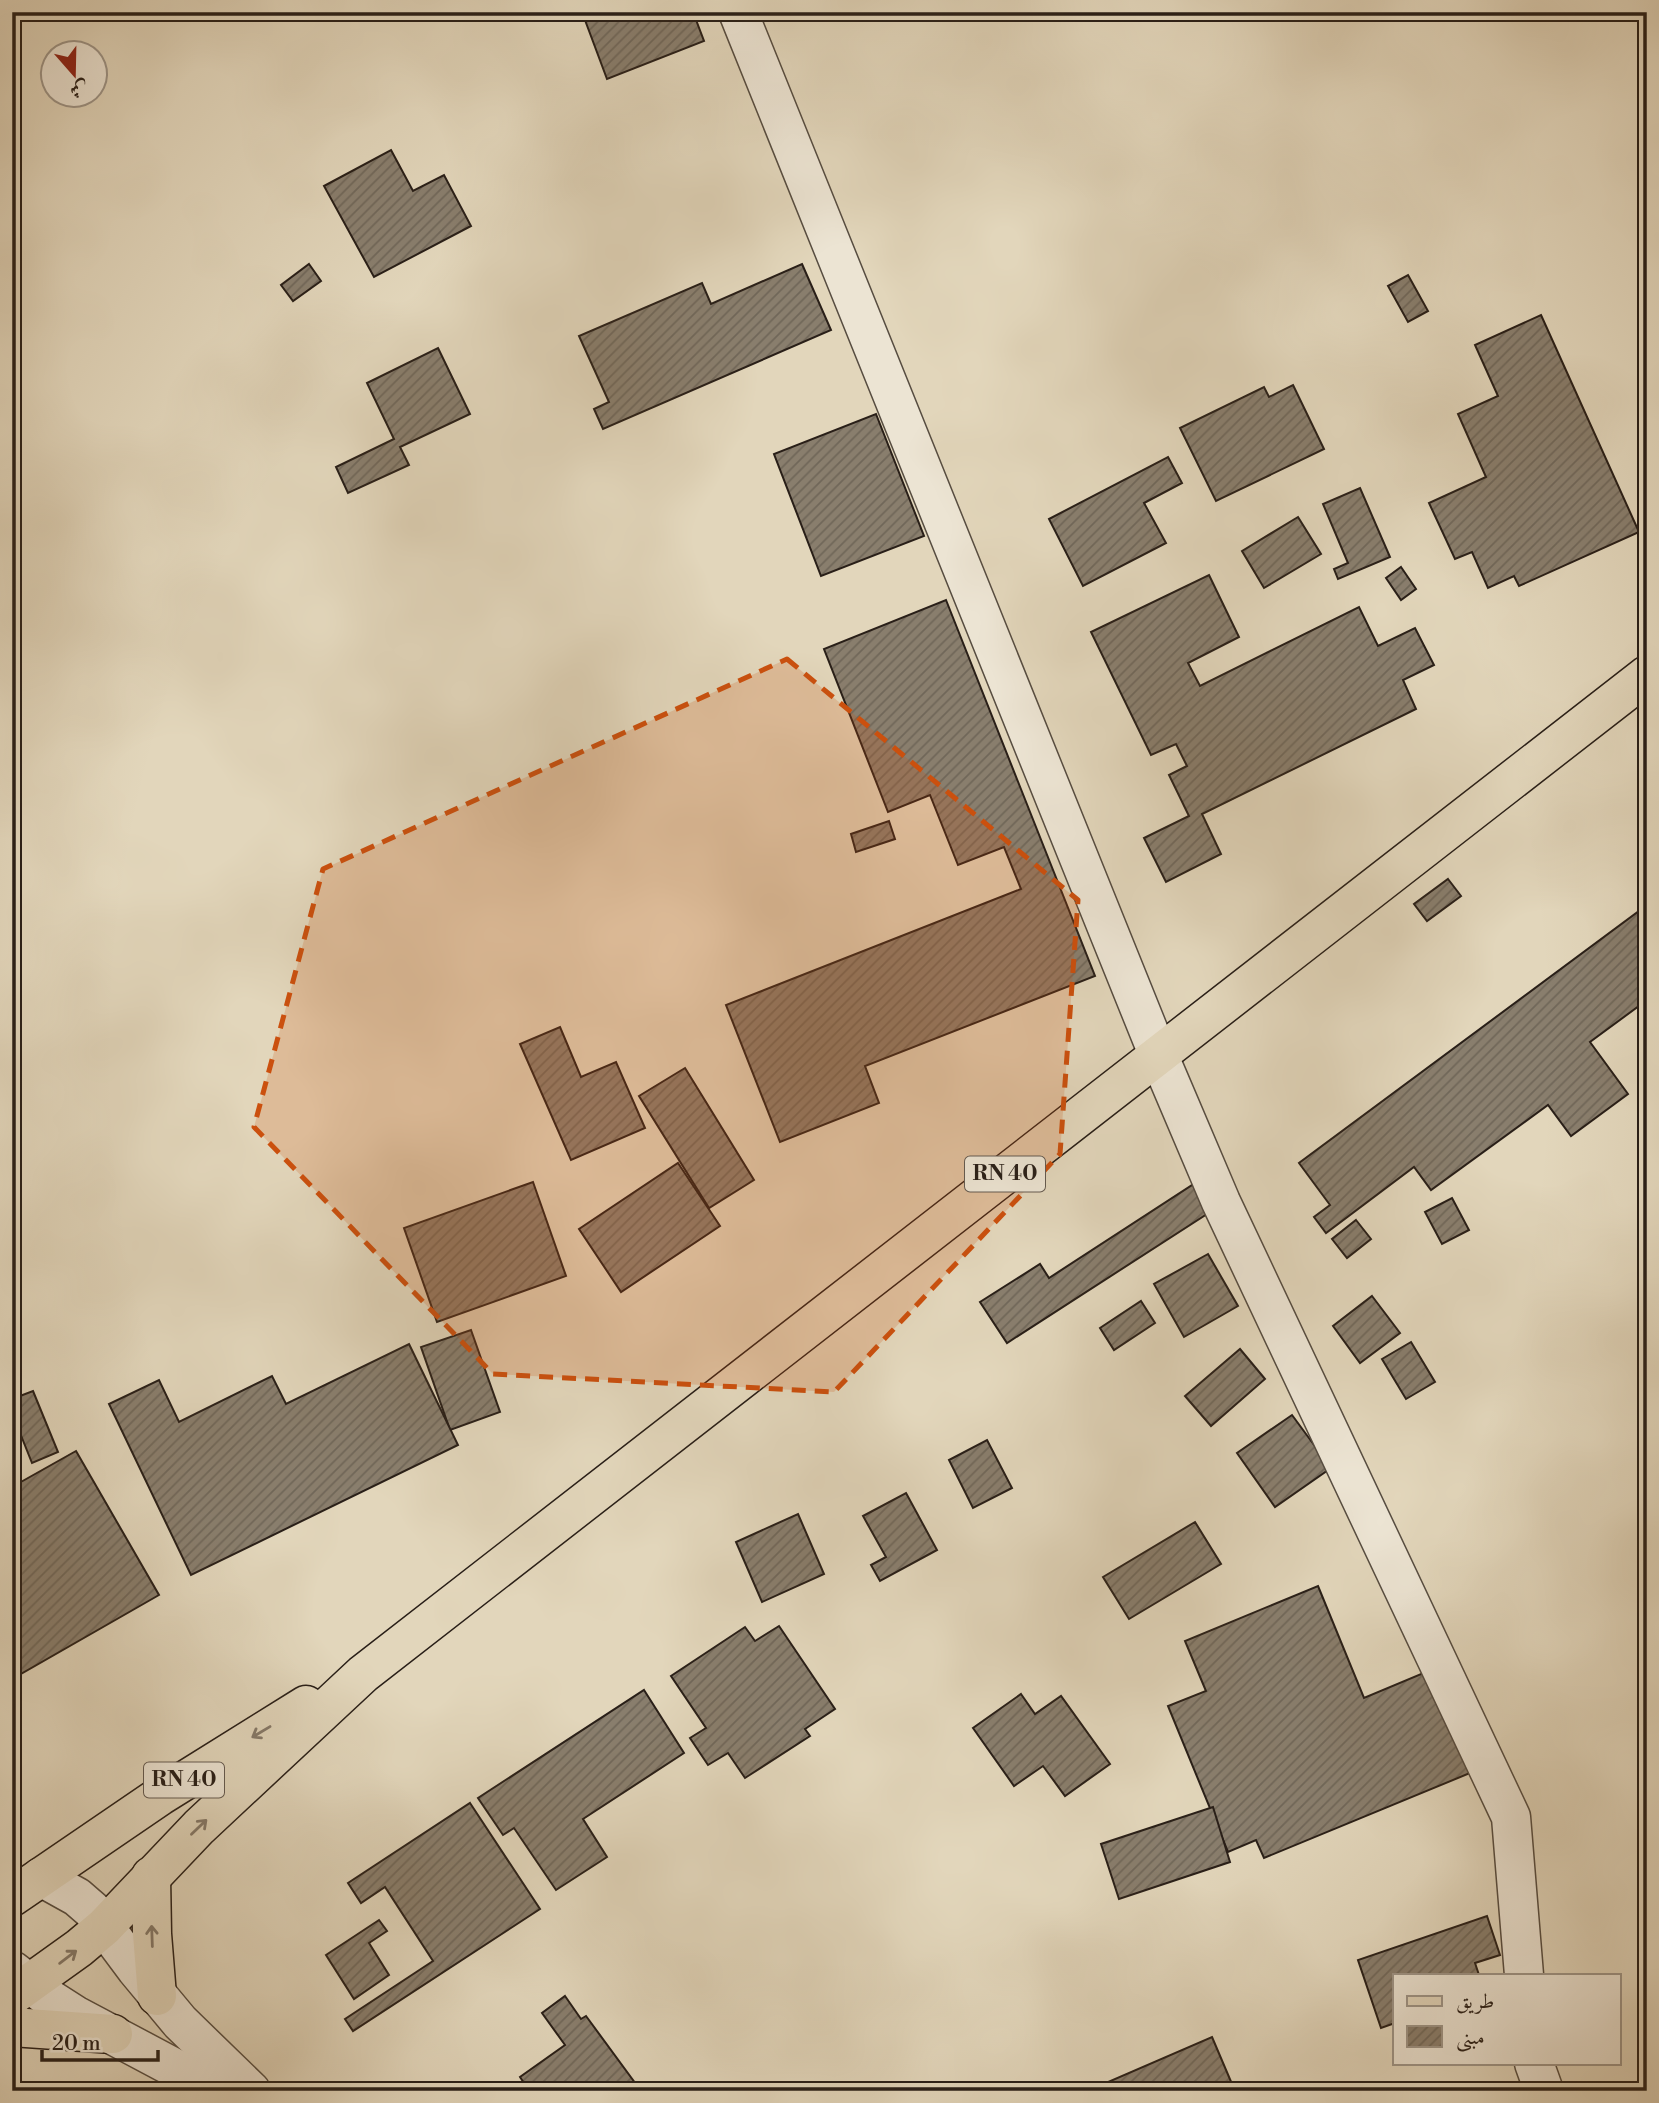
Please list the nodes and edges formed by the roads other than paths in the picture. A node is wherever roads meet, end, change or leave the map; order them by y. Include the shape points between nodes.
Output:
1 (738, 12) edge
2 (1647, 675) edge
3 (1158, 1054) junction
4 (363, 1674) junction
5 (151, 1876) junction
6 (27, 1887) edge
7 (104, 1927) junction
8 (1524, 1974) edge
9 (18, 1983) edge
10 (157, 1996) junction
11 (12, 2027) edge
12 (113, 2034) junction
13 (1534, 2064) edge
14 (218, 2091) edge
15 (251, 2091) edge
16 (1544, 2091) edge

1 - 3 street
2 - 3 main road, RN 40
3 - 4 main road, RN 40
3 - 8 street via 1221,1202 1511,1817
5 -> 4 main road, RN 40
4 -> 6 main road, RN 40 via 182,1782
5 - 7 main road, RN 40
10 -> 5 main road
6 - 7 street via 77,1897
9 -> 7 main road, RN 40
7 - 10 street
9 - 12 street
10 - 15 street
11 - 12 main road
12 - 14 street
13 - 16 street

